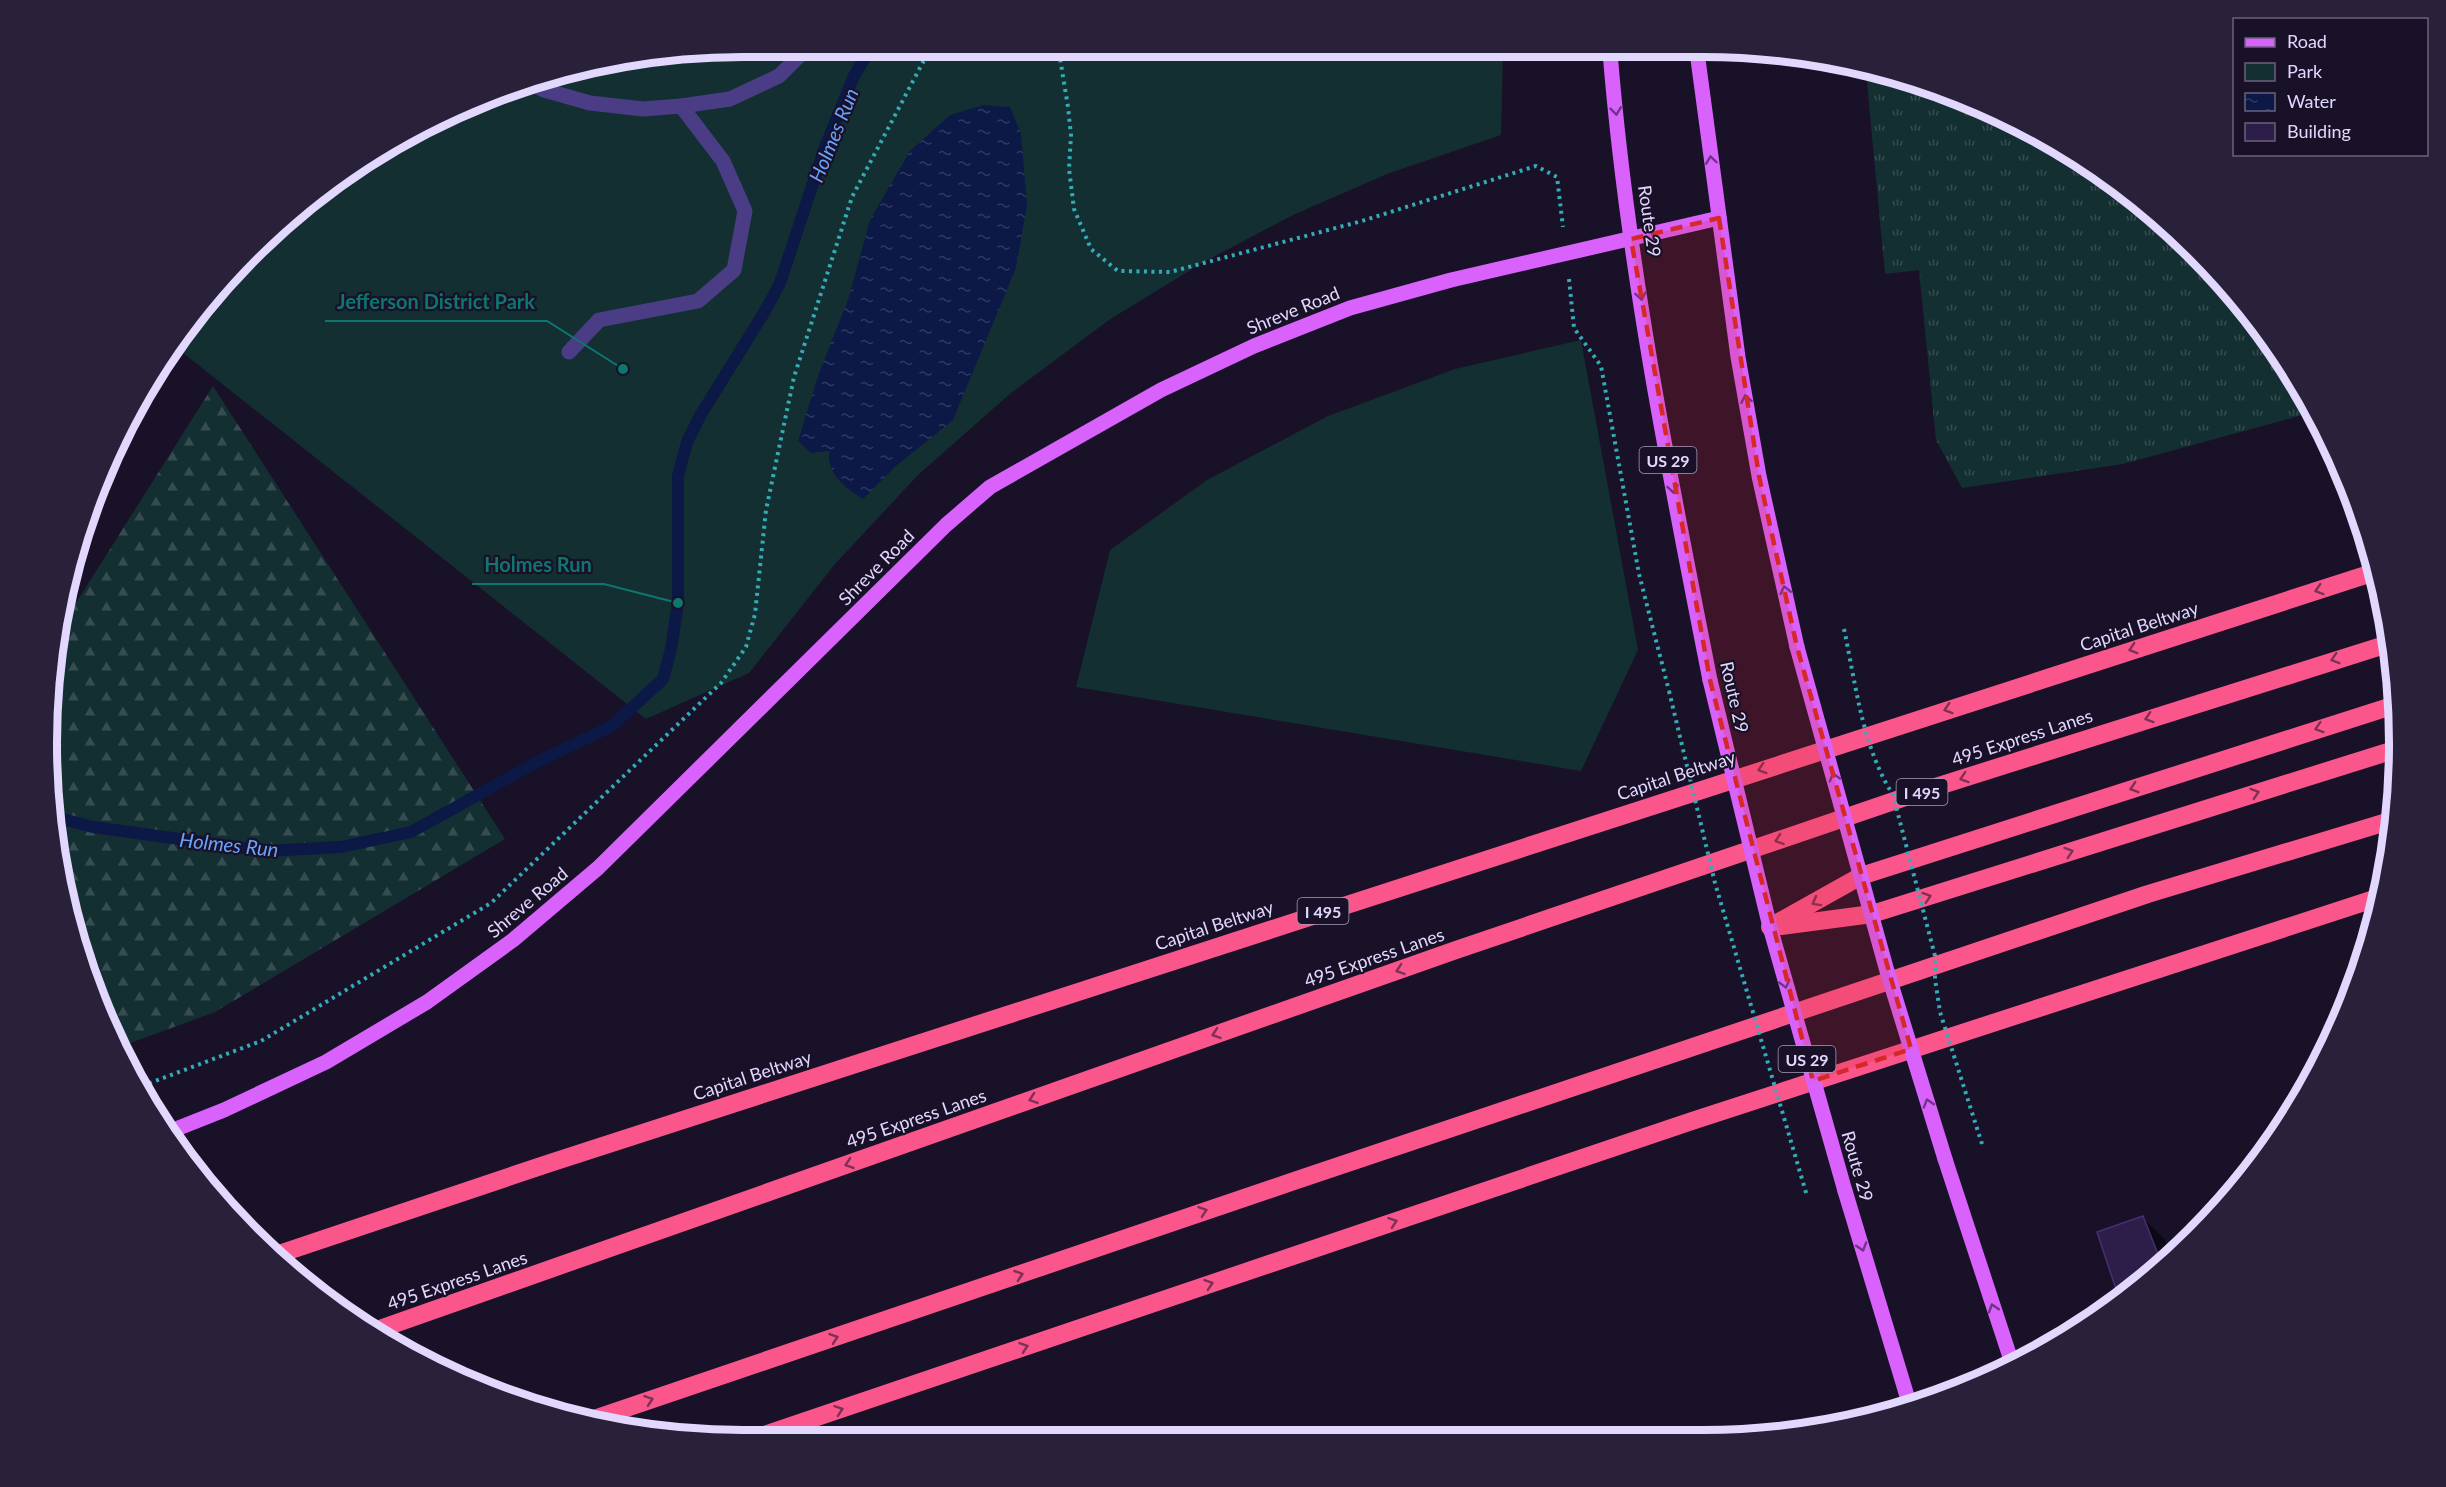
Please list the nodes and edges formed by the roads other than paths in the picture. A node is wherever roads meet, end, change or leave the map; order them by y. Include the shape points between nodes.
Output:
1 (797, 57) edge
2 (1611, 57) edge
3 (1698, 57) edge
4 (540, 88) edge
5 (681, 106) junction
6 (1719, 218) junction
7 (1631, 239) junction
8 (569, 352) dead end
9 (2368, 574) edge
10 (2382, 646) edge
11 (2388, 707) edge
12 (2389, 752) edge
13 (2384, 823) edge
14 (1861, 876) junction
15 (2371, 900) edge
16 (1872, 915) junction
17 (1770, 927) junction
18 (176, 1129) edge
19 (283, 1253) edge
20 (384, 1328) edge
21 (2010, 1357) edge
22 (1908, 1399) edge
23 (604, 1416) edge
24 (779, 1430) edge

1 - 5 lane via 779,76 730,99
2 -> 7 main road, Route 29 / US 29
6 -> 3 main road
4 - 5 lane via 590,102 643,109
5 - 8 lane via 723,161 745,211 734,270 698,301 600,320
6 - 7 main road, Shreve Road
14 -> 6 main road, bridge via 1797,647 1759,476
7 -> 17 main road, Route 29 / US 29, bridge via 1710,680
7 - 18 main road, Shreve Road via 1450,280 1350,308 1254,345 1161,390 990,486 598,868 513,940 428,1002 326,1062
9 -> 19 highway, Capital Beltway / I 495
10 -> 20 highway, 495 Express Lanes / I 495 via 1926,790 1500,935
11 -> 14 highway
16 -> 12 highway
23 -> 13 highway via 2148,894
14 - 16 main road, bridge
14 -> 17 highway
24 -> 15 highway via 1704,1117
16 - 17 highway
21 -> 16 main road, bridge
17 -> 22 main road, Route 29 / US 29, bridge

